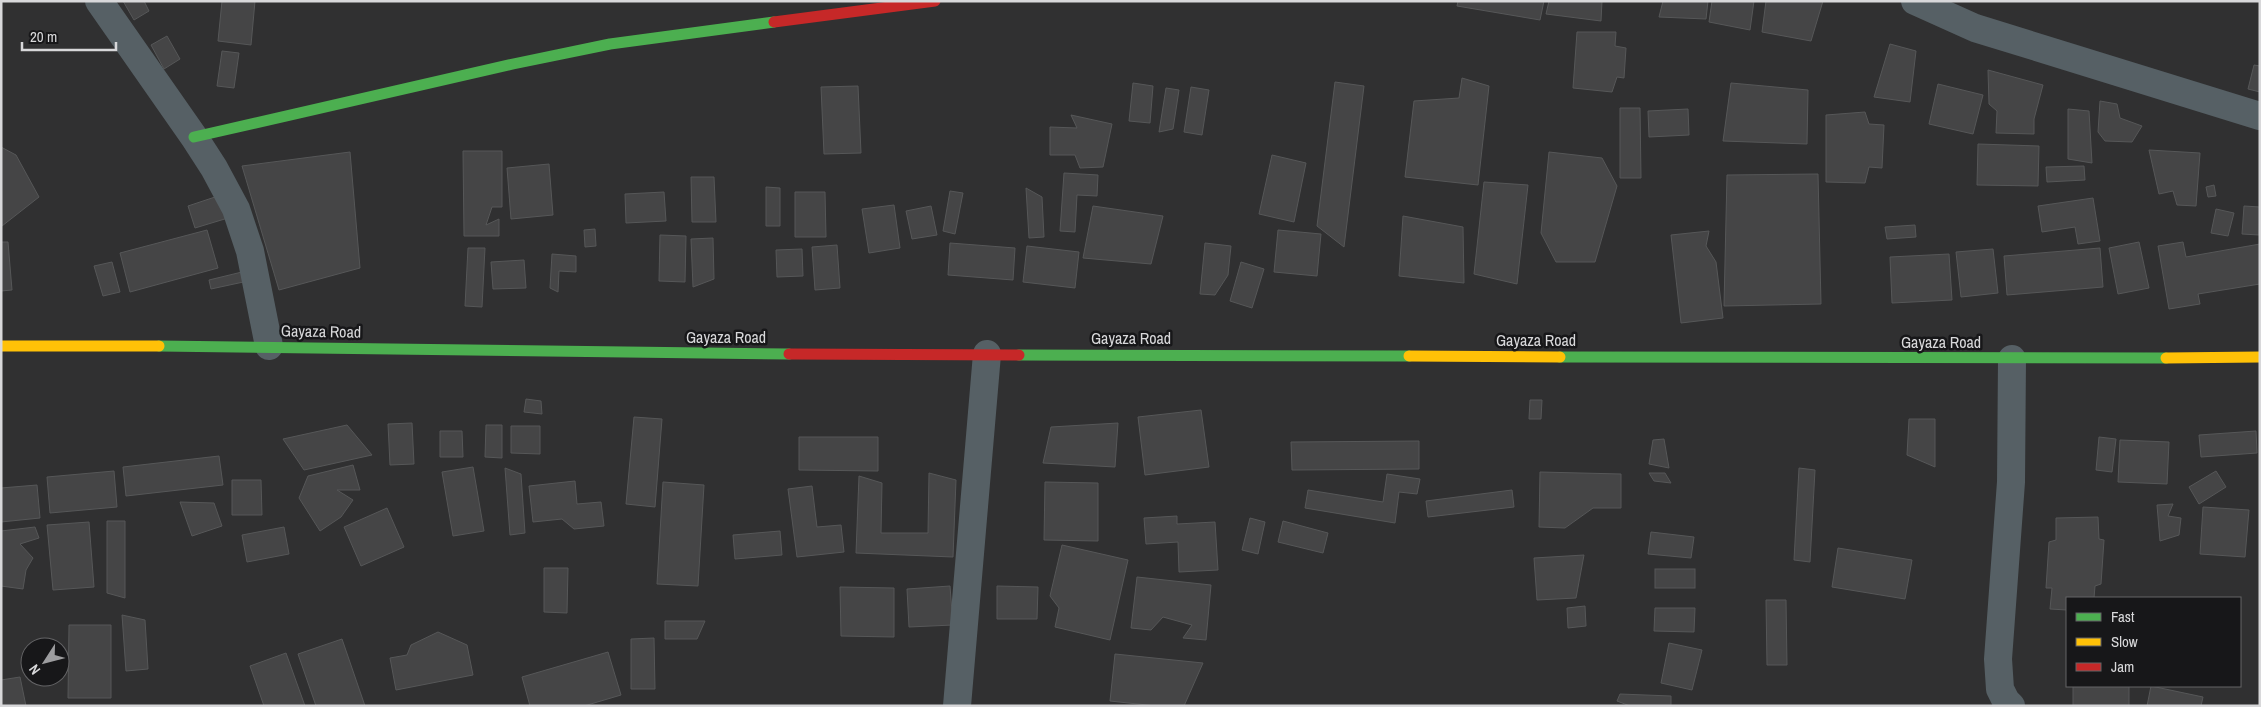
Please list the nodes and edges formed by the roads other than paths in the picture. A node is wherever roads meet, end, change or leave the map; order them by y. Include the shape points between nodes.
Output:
1 (99, 1) edge
2 (935, 1) edge
3 (1915, 1) edge
4 (2260, 116) edge
5 (194, 137) junction
6 (1, 346) edge
7 (269, 346) junction
8 (987, 354) junction
9 (2260, 357) edge
10 (2012, 359) junction
11 (957, 706) edge
12 (2011, 706) edge

1 - 5 street
2 - 5 main road via 610,44
3 - 4 street via 1975,28
5 - 7 street via 236,209 250,252
6 - 7 main road, Gayaza Road
7 - 8 main road, Gayaza Road via 636,353
8 - 10 main road, Gayaza Road
8 - 11 street
9 - 10 main road, Gayaza Road
10 - 12 street via 2011,482 1998,659 2000,689

